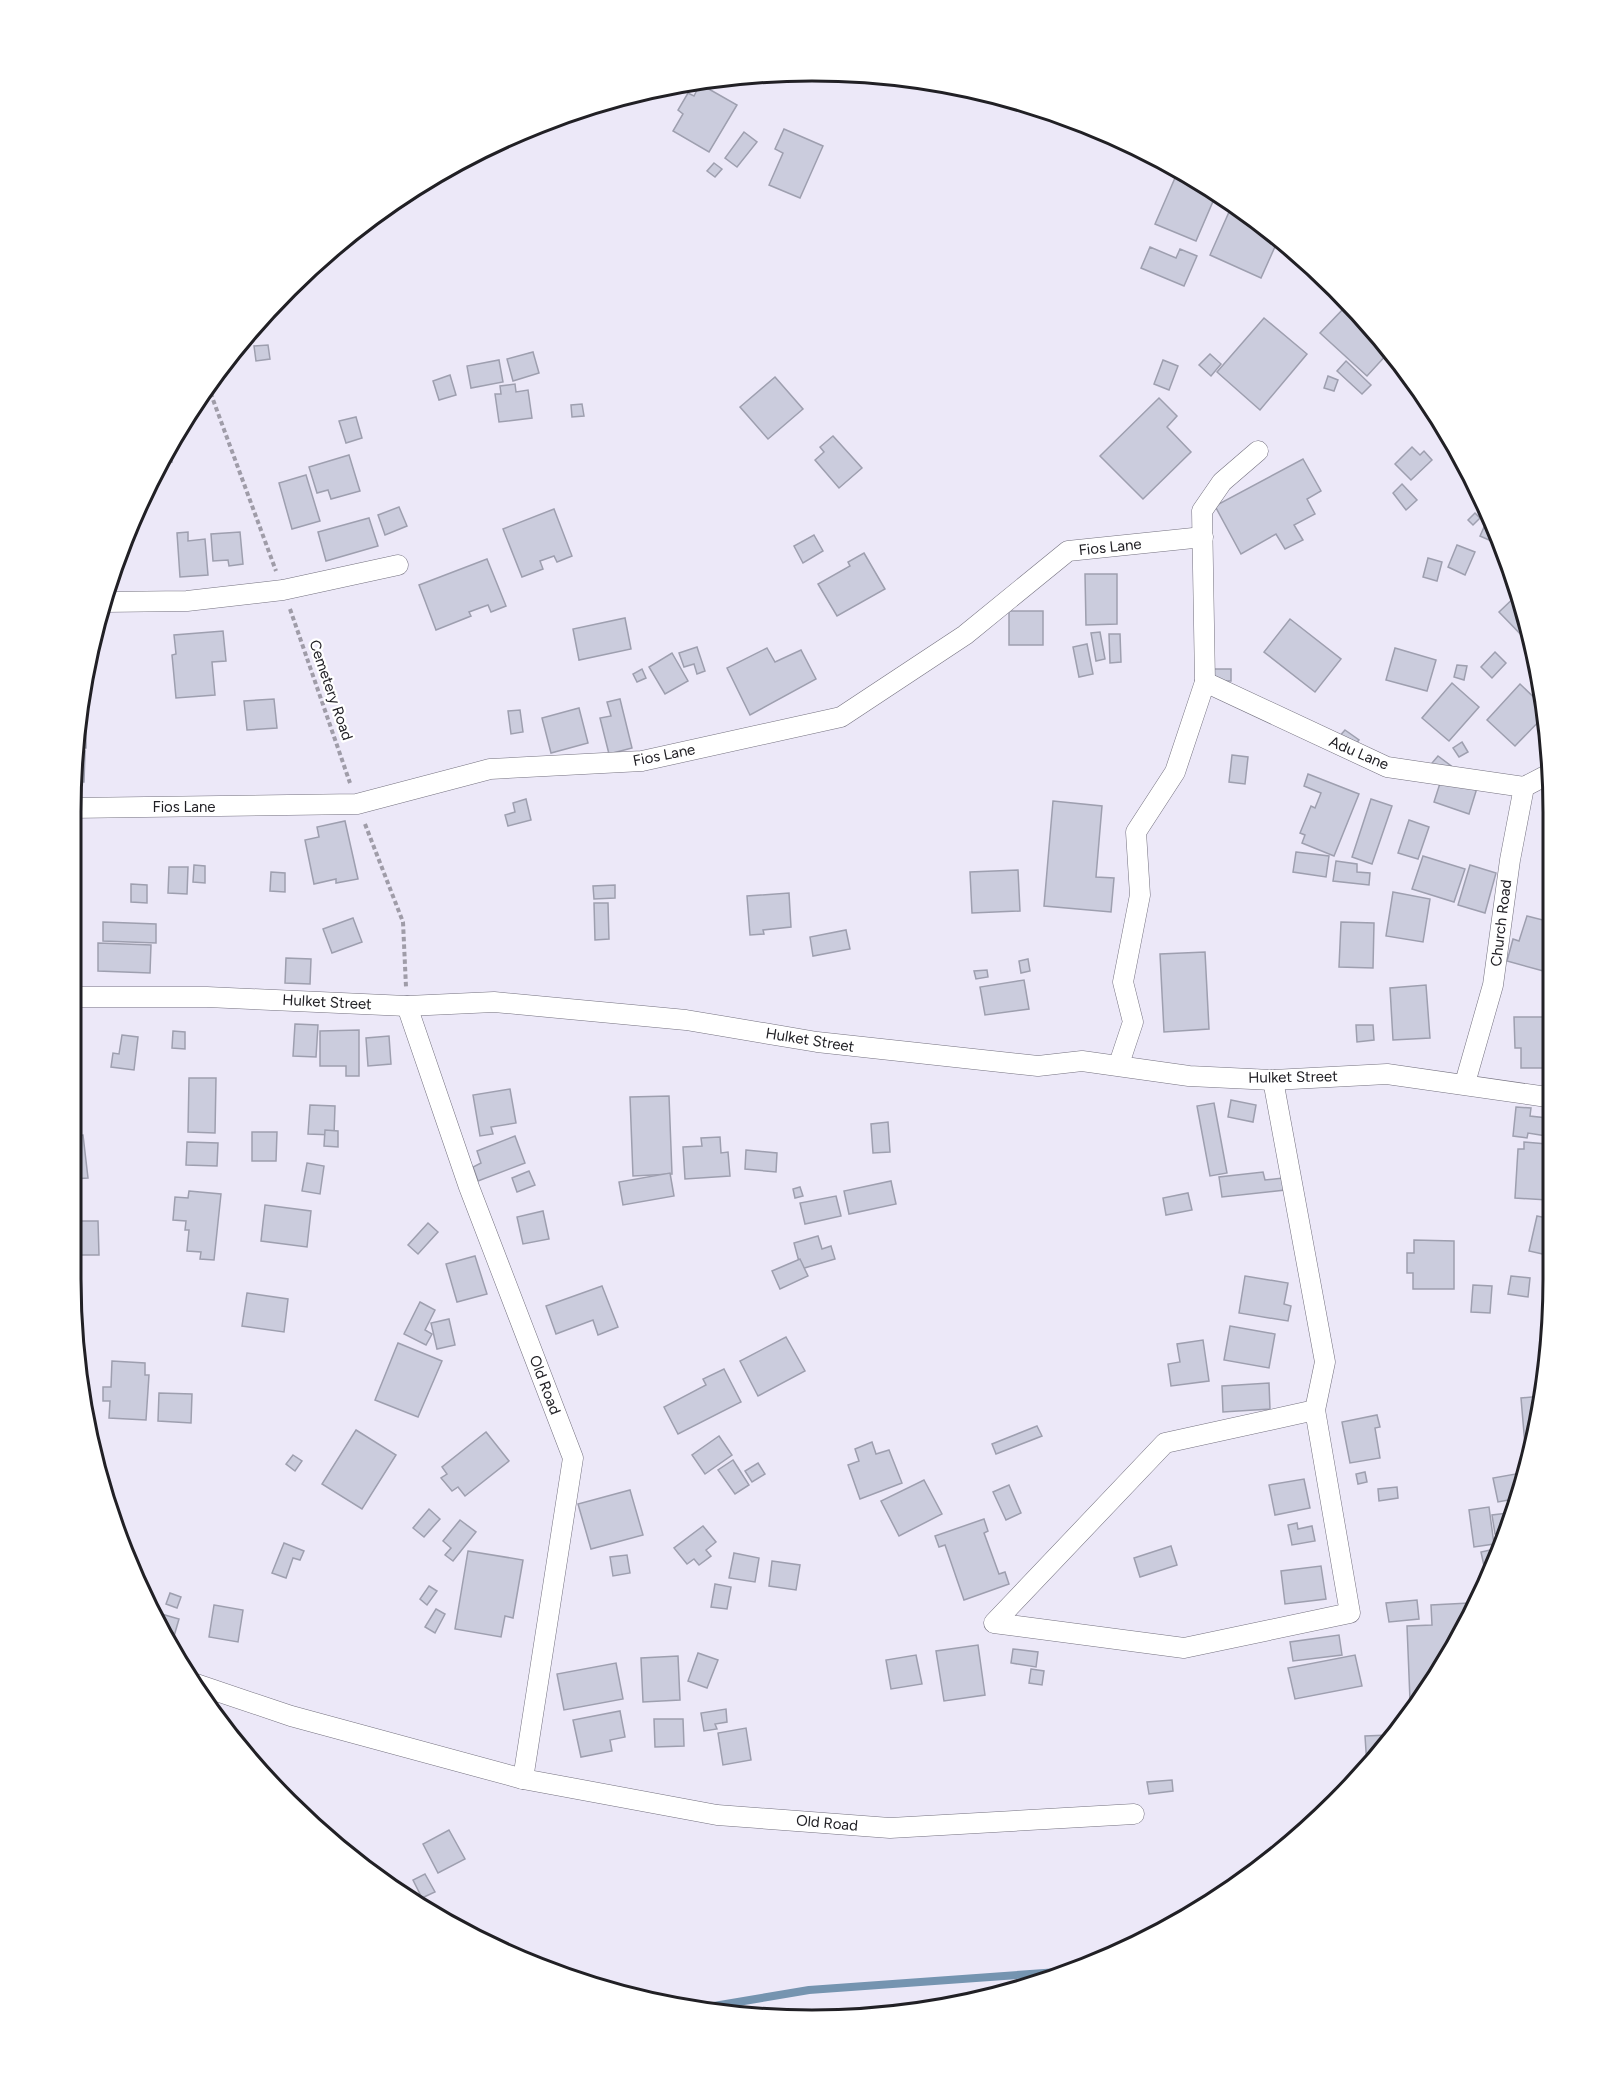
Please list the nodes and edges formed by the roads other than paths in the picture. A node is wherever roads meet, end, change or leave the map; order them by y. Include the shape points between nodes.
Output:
1 (1258, 451) dead end
2 (1203, 537) junction
3 (398, 564) dead end
4 (112, 602) edge
5 (1205, 682) junction
6 (1542, 778) edge
7 (1524, 787) junction
8 (81, 808) edge
9 (81, 997) edge
10 (407, 1006) junction
11 (1119, 1064) junction
12 (1273, 1080) junction
13 (1465, 1083) junction
14 (1543, 1096) edge
15 (1315, 1410) junction
16 (206, 1687) edge
17 (523, 1779) junction
18 (1134, 1814) dead end

1 - 2 street via 1222,482 1202,511
2 - 5 street
2 - 8 street, Fios Lane via 1068,551 965,635 841,717 642,760 490,769 357,804
3 - 4 street via 283,590 187,601
5 - 7 street, Adu Lane via 1387,767
5 - 11 street via 1175,772 1136,832 1140,895 1123,982 1133,1022
6 - 7 street
7 - 13 street, Church Road via 1493,985
9 - 10 street, Hulket Street via 207,997
10 - 11 street, Hulket Street via 494,1002 686,1020 923,1055 1038,1066 1082,1061
10 - 17 street, Old Road via 469,1187 573,1458
11 - 12 street, Hulket Street via 1189,1076
12 - 13 street, Hulket Street via 1387,1074
12 - 15 street via 1325,1362
13 - 14 street, Hulket Street
15 - 15 street via 1165,1443 994,1623 1184,1648 1350,1613
16 - 17 street, Old Road via 291,1716
17 - 18 street, Old Road via 717,1815 890,1828

